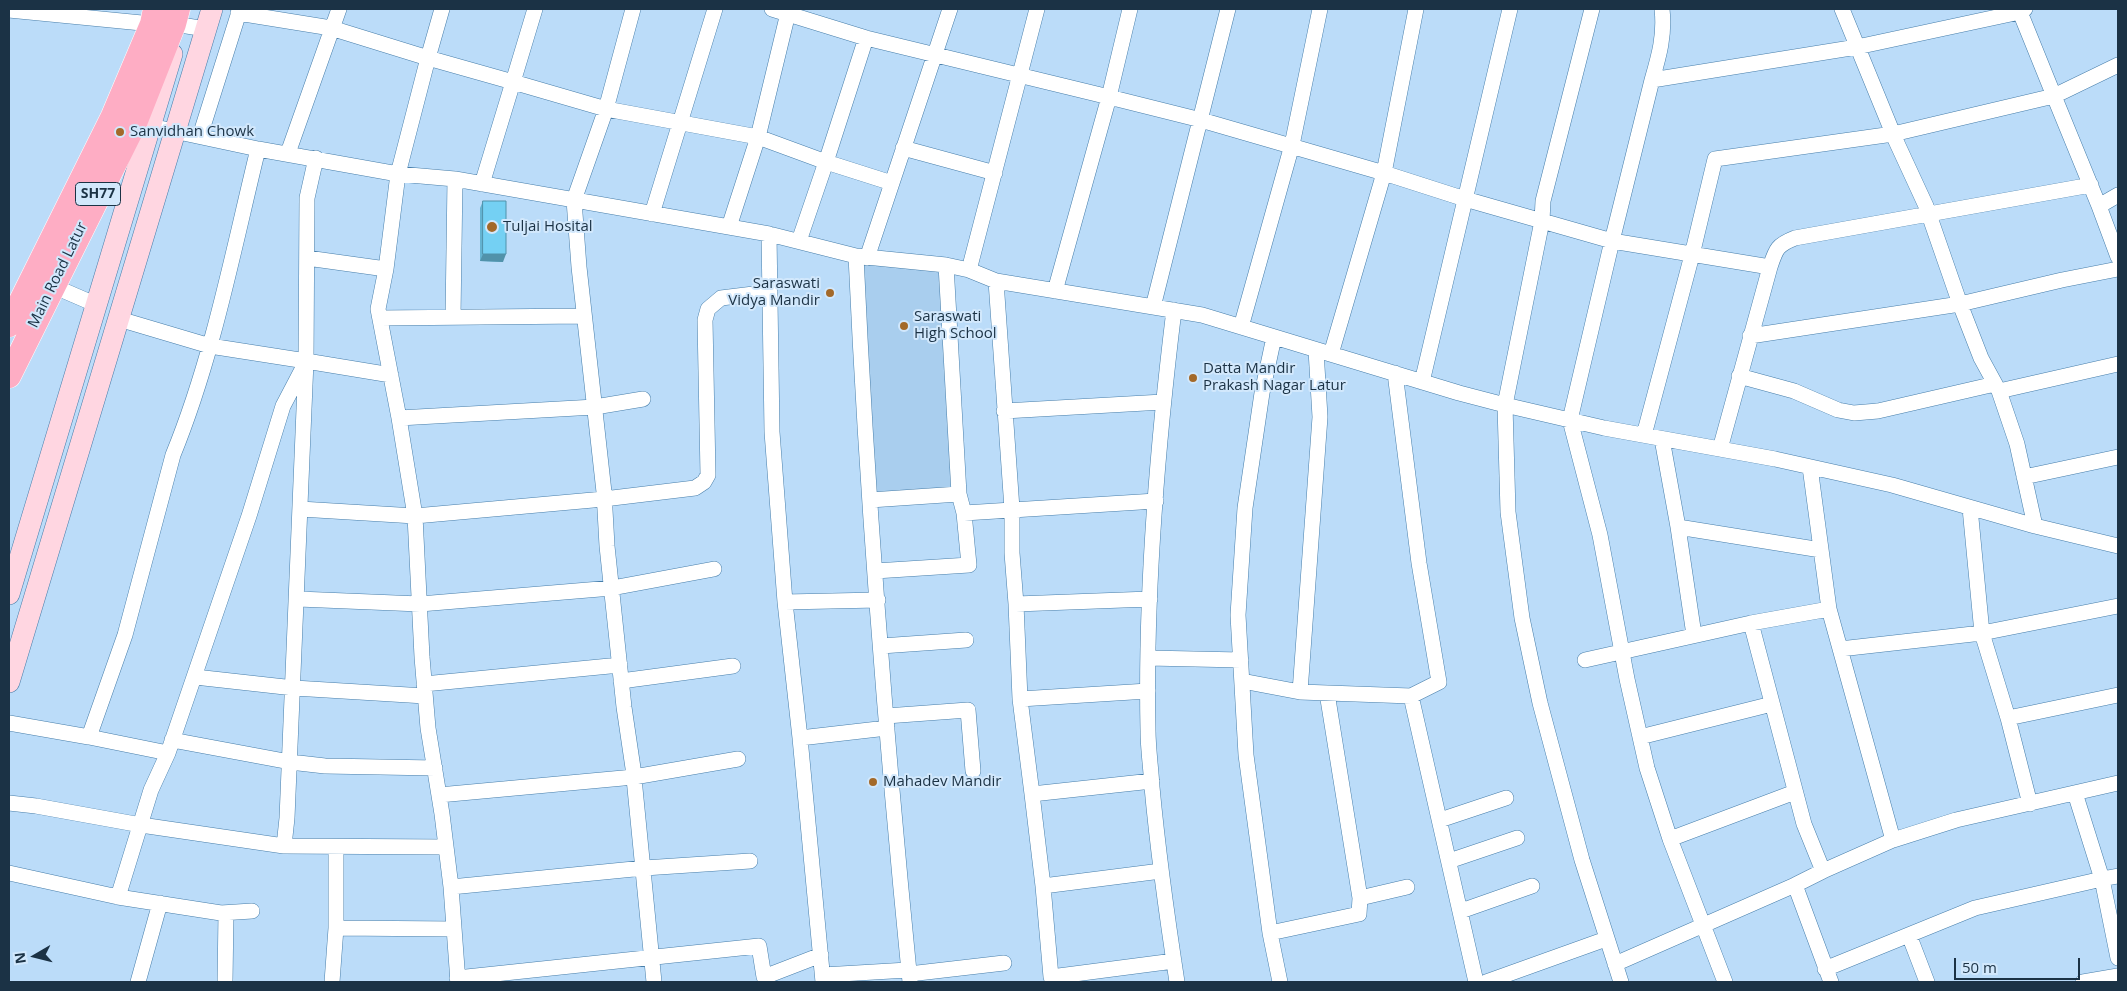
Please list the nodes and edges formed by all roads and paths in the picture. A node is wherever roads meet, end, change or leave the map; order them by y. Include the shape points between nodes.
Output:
1 (212, 9) edge
2 (339, 9) edge
3 (442, 9) edge
4 (535, 9) edge
5 (633, 9) edge
6 (715, 9) edge
7 (950, 9) edge
8 (1037, 9) edge
9 (1130, 9) edge
10 (1228, 9) edge
11 (1320, 9) edge
12 (1416, 9) edge
13 (1510, 9) edge
14 (1662, 9) edge
15 (1842, 9) edge
16 (9, 10) edge
17 (782, 10) edge
18 (1588, 10) edge
19 (2021, 10) edge
20 (239, 11) edge
21 (171, 17) edge
22 (332, 28) junction
23 (206, 29) junction
24 (866, 38) junction
25 (1857, 47) junction
26 (935, 54) junction
27 (428, 58) junction
28 (2118, 65) edge
29 (1019, 76) junction
30 (1652, 80) junction
31 (513, 82) junction
32 (2054, 96) junction
33 (1109, 97) junction
34 (606, 109) junction
35 (1200, 120) junction
36 (133, 122) junction
37 (681, 122) junction
38 (175, 132) junction
39 (1893, 134) junction
40 (200, 136) junction
41 (758, 137) junction
42 (1292, 146) junction
43 (904, 148) junction
44 (258, 149) junction
45 (288, 153) junction
46 (316, 158) junction
47 (826, 162) junction
48 (995, 173) junction
49 (1384, 173) junction
50 (398, 174) junction
51 (455, 179) junction
52 (892, 183) junction
53 (482, 184) junction
54 (2091, 185) junction
55 (2118, 195) edge
56 (1465, 199) junction
57 (574, 200) junction
58 (2099, 206) junction
59 (652, 214) junction
60 (1929, 214) junction
61 (1542, 221) junction
62 (729, 227) junction
63 (769, 234) junction
64 (799, 241) junction
65 (1612, 242) junction
66 (1692, 255) junction
67 (862, 257) junction
68 (2118, 257) edge
69 (307, 258) junction
70 (946, 265) junction
71 (1770, 267) junction
72 (386, 269) junction
73 (2118, 269) edge
74 (969, 270) junction
75 (996, 281) junction
76 (53, 286) junction
77 (1055, 291) junction
78 (770, 292) junction
79 (97, 304) junction
80 (1960, 304) junction
81 (1153, 307) junction
82 (1174, 310) junction
83 (584, 316) junction
84 (453, 317) junction
85 (380, 318) junction
86 (119, 320) junction
87 (9, 324) edge
88 (1241, 327) junction
89 (1750, 336) junction
90 (1274, 337) junction
91 (210, 346) junction
92 (1316, 350) junction
93 (1332, 354) junction
94 (306, 361) junction
95 (2118, 364) edge
96 (1395, 373) junction
97 (391, 374) junction
98 (9, 376) edge
99 (1740, 376) junction
100 (1422, 382) junction
101 (1997, 388) junction
102 (642, 399) dead end
103 (1162, 402) junction
104 (1505, 405) junction
105 (594, 407) junction
106 (1004, 411) junction
107 (399, 418) junction
108 (1570, 420) junction
109 (1644, 435) junction
110 (1662, 439) junction
111 (1720, 449) junction
112 (2118, 457) edge
113 (1810, 467) junction
114 (2024, 477) junction
115 (959, 494) junction
116 (604, 499) junction
117 (870, 500) junction
118 (1156, 501) junction
119 (1970, 508) junction
120 (300, 509) junction
121 (1012, 509) junction
122 (964, 513) junction
123 (415, 516) junction
124 (2035, 526) junction
125 (1678, 527) junction
126 (2118, 546) edge
127 (1821, 550) junction
128 (714, 569) dead end
129 (875, 571) junction
130 (612, 588) junction
131 (9, 594) edge
132 (298, 599) junction
133 (1150, 599) junction
134 (878, 600) junction
135 (785, 602) junction
136 (420, 604) junction
137 (1016, 604) junction
138 (2118, 606) edge
139 (1829, 609) junction
140 (1751, 623) junction
141 (1982, 633) junction
142 (1694, 636) junction
143 (966, 640) dead end
144 (882, 646) junction
145 (1840, 649) junction
146 (1622, 652) junction
147 (1148, 658) junction
148 (1240, 660) junction
149 (1585, 660) dead end
150 (620, 665) junction
151 (733, 666) dead end
152 (195, 677) junction
153 (622, 681) junction
154 (9, 682) edge
155 (1242, 682) junction
156 (294, 688) junction
157 (425, 690) junction
158 (1148, 691) junction
159 (1300, 692) junction
160 (1327, 693) junction
161 (2118, 695) edge
162 (1411, 696) junction
163 (1020, 699) junction
164 (1772, 704) junction
165 (2008, 718) junction
166 (887, 722) junction
167 (9, 723) edge
168 (88, 737) junction
169 (1640, 737) junction
170 (800, 738) junction
171 (170, 746) junction
172 (738, 759) dead end
173 (290, 762) junction
174 (435, 768) junction
175 (973, 771) dead end
176 (634, 777) junction
177 (1152, 781) junction
178 (2118, 783) edge
179 (1795, 792) junction
180 (1032, 794) junction
181 (2075, 794) junction
182 (439, 795) junction
183 (1506, 798) dead end
184 (9, 803) edge
185 (2030, 804) junction
186 (1440, 820) junction
187 (140, 825) junction
188 (1517, 838) dead end
189 (1670, 839) junction
190 (1893, 840) junction
191 (284, 846) junction
192 (336, 846) junction
193 (446, 847) junction
194 (750, 861) dead end
195 (1449, 861) junction
196 (644, 868) junction
197 (1161, 871) junction
198 (9, 872) edge
199 (1823, 872) junction
200 (2118, 876) edge
201 (2102, 879) junction
202 (1794, 885) junction
203 (1043, 886) junction
204 (1532, 886) dead end
205 (450, 887) junction
206 (1407, 887) dead end
207 (118, 897) junction
208 (1360, 898) junction
209 (160, 903) junction
210 (252, 910) dead end
211 (1461, 911) junction
212 (226, 913) junction
213 (1703, 925) junction
214 (336, 928) junction
215 (454, 929) junction
216 (1270, 933) junction
217 (1909, 935) junction
218 (1606, 939) junction
219 (821, 955) junction
220 (652, 957) junction
221 (2118, 958) edge
222 (1174, 961) junction
223 (1004, 963) dead end
224 (1615, 964) junction
225 (909, 976) edge
226 (1828, 976) edge
227 (2118, 976) edge
228 (823, 979) edge
229 (1051, 979) edge
230 (458, 980) edge
231 (138, 982) edge
232 (225, 982) edge
233 (332, 982) edge
234 (654, 982) edge
235 (1177, 982) edge
236 (1280, 982) edge
237 (1476, 982) edge
238 (1486, 982) edge
239 (1621, 982) edge
240 (1725, 982) edge
241 (1927, 982) edge
242 (2083, 982) edge

1 - 23 street
2 - 22 street
3 - 27 street
4 - 31 street
5 - 34 street
6 - 37 street
7 - 26 street
8 - 29 street
9 - 33 street
10 - 35 street
11 - 42 street
12 - 49 street
13 - 56 street
14 - 30 street via 1662,47
15 - 25 street
16 - 21 street
17 - 24 street
17 - 41 street
18 - 61 street via 1543,200
19 - 25 street
19 - 32 street
20 - 22 street
20 - 40 street
21 - 23 street
21 - 36 main road, Main Road Latur / SH77
21 - 36 street
22 - 27 street
22 - 45 street
23 - 38 street
24 - 26 street
24 - 47 street
25 - 30 street
25 - 39 street
26 - 29 street
26 - 43 street
27 - 31 street
27 - 50 street
28 - 32 street
29 - 33 street
29 - 48 street
30 - 65 street
31 - 34 street
31 - 53 street
32 - 39 street
32 - 54 street
33 - 35 street
33 - 77 street
34 - 37 street
34 - 57 street
35 - 42 street
35 - 81 street
36 - 38 street
36 - 76 main road, Main Road Latur / SH77
36 - 79 street
36 - 87 main road, Main Road Latur / SH77
37 - 41 street
37 - 59 street
38 - 40 street
38 - 86 street
39 - 60 street
39 - 66 street via 1715,159
40 - 44 street
41 - 47 street
41 - 62 street
42 - 49 street
42 - 88 street
43 - 48 street
43 - 52 street
44 - 45 street
44 - 91 street
45 - 46 street
46 - 50 street
46 - 69 street via 307,198
47 - 52 street
47 - 64 street
48 - 74 street
49 - 56 street
49 - 93 street
50 - 51 street
50 - 72 street
51 - 53 street
51 - 84 street
52 - 67 street
53 - 57 street
54 - 58 street
54 - 60 street
55 - 58 street
56 - 61 street
56 - 100 street
57 - 59 street
57 - 83 street
58 - 68 street
59 - 62 street
60 - 71 street via 1795,238 1776,250
60 - 80 street
61 - 65 street
61 - 104 street
62 - 63 street
63 - 64 street
63 - 78 street
64 - 67 street
65 - 66 street
65 - 108 street
66 - 71 street
66 - 109 street
67 - 70 street
67 - 117 street via 862,380
69 - 72 street
69 - 94 street
70 - 74 street
70 - 115 street
71 - 89 street
72 - 85 street via 378,309
73 - 80 street
74 - 75 street
75 - 77 street
75 - 106 street
76 - 79 street
76 - 98 main road, Main Road Latur / SH77
77 - 81 street
78 - 116 street via 721,298 708,309 705,320 708,475 704,482 695,488
78 - 135 street via 772,432
79 - 131 street
80 - 89 street
80 - 101 street via 1981,358
81 - 82 street
82 - 88 street
82 - 103 street
83 - 84 street
83 - 105 street
84 - 85 street
85 - 97 street
86 - 91 street
86 - 154 street
88 - 90 street
89 - 99 street
90 - 92 street
90 - 148 street via 1262,393 1246,508 1238,615
91 - 94 street
91 - 168 street via 173,455 125,635
92 - 93 street
92 - 159 street via 1320,417
93 - 96 street
94 - 97 street
94 - 120 street
94 - 152 street via 283,406
95 - 101 street
96 - 100 street
96 - 162 street via 1417,553 1439,682
97 - 107 street
99 - 101 street via 1854,413
99 - 111 street
100 - 104 street
101 - 114 street via 2017,444
102 - 105 street
103 - 106 street
103 - 118 street
104 - 108 street
104 - 218 street via 1508,512 1522,618 1540,703
105 - 107 street
105 - 116 street
106 - 121 street
107 - 123 street
108 - 109 street
108 - 146 street via 1600,535
109 - 110 street
110 - 111 street
110 - 125 street
111 - 113 street
112 - 114 street
113 - 119 street
113 - 127 street
114 - 124 street
115 - 117 street
115 - 122 street
116 - 123 street
116 - 130 street
117 - 129 street
118 - 121 street
118 - 133 street
119 - 124 street
119 - 141 street
120 - 123 street
120 - 132 street
121 - 122 street
121 - 137 street
122 - 129 street via 969,565
123 - 136 street
124 - 126 street
125 - 127 street
125 - 142 street
127 - 139 street
128 - 130 street
129 - 134 street
130 - 136 street
130 - 150 street
132 - 136 street
132 - 156 street
133 - 137 street
133 - 147 street
134 - 135 street
134 - 144 street
135 - 170 street
136 - 157 street
137 - 163 street
138 - 141 street
139 - 140 street
139 - 145 street
140 - 142 street
140 - 164 street
141 - 145 street
141 - 165 street
142 - 146 street
143 - 144 street
144 - 166 street
145 - 190 street
146 - 149 street
146 - 169 street
147 - 148 street
147 - 158 street
148 - 155 street
150 - 153 street
150 - 157 street
151 - 153 street
152 - 156 street
152 - 171 street
153 - 176 street
155 - 159 street
155 - 216 street via 1246,755
156 - 157 street
156 - 173 street
157 - 174 street
158 - 163 street
158 - 177 street
159 - 160 street
160 - 162 street
160 - 208 street
161 - 165 street
162 - 186 street
163 - 180 street
164 - 169 street
164 - 179 street
165 - 185 street
166 - 170 street
166 - 175 street via 968,710
166 - 225 street
167 - 168 street
168 - 171 street
169 - 189 street via 1646,768
170 - 219 street
171 - 173 street
171 - 187 street
172 - 176 street
173 - 174 street via 324,766
173 - 191 street
174 - 182 street
176 - 182 street
176 - 196 street
177 - 180 street
177 - 197 street
178 - 181 street
179 - 189 street
179 - 199 street
180 - 203 street
181 - 185 street
181 - 201 street
182 - 193 street
183 - 186 street
184 - 187 street
185 - 190 street via 1956,820
186 - 195 street
187 - 191 street
187 - 207 street
188 - 195 street
189 - 213 street
190 - 199 street
191 - 192 street
192 - 193 street
192 - 214 street
193 - 205 street
194 - 196 street
195 - 211 street
196 - 205 street
196 - 220 street
197 - 203 street
197 - 222 street
198 - 207 street
199 - 202 street
200 - 201 street
201 - 217 street via 1975,908
201 - 221 street
202 - 213 street
202 - 226 street
203 - 229 street
204 - 211 street
205 - 215 street
206 - 208 street
207 - 209 street
208 - 216 street via 1359,914
209 - 212 street
209 - 231 street
210 - 212 street
211 - 237 street
212 - 232 street
213 - 224 street
213 - 240 street
214 - 215 street
214 - 233 street
215 - 230 street
216 - 236 street
217 - 226 street
217 - 241 street
218 - 224 street
218 - 238 street
219 - 220 street via 764,977 759,946
219 - 228 street
220 - 230 street
220 - 234 street
222 - 229 street
222 - 235 street
223 - 225 street
224 - 239 street
225 - 228 street
227 - 242 street

